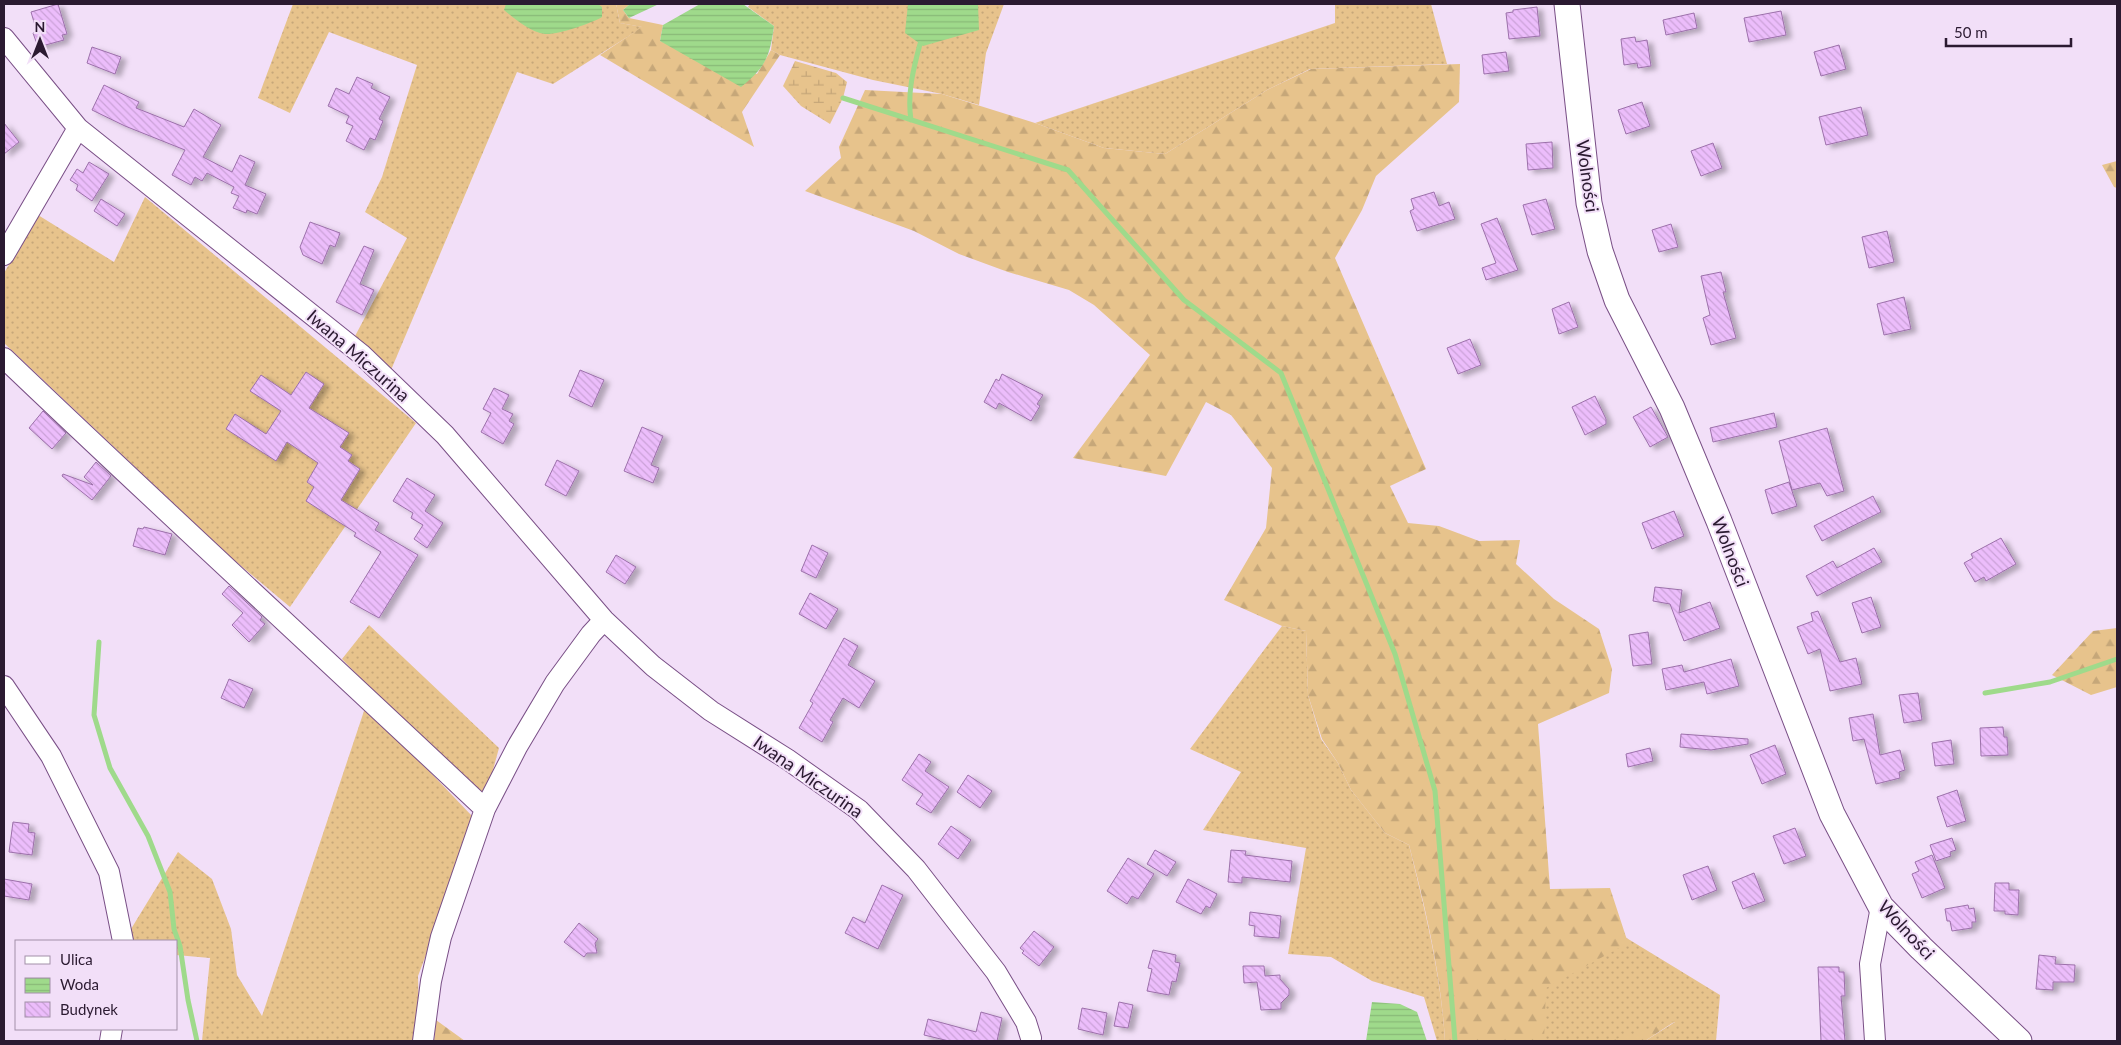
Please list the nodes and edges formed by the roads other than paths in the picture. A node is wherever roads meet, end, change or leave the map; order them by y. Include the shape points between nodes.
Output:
1 (1568, 4) edge
2 (4, 38) edge
3 (78, 128) junction
4 (4, 254) edge
5 (4, 358) edge
6 (604, 620) junction
7 (4, 686) edge
8 (485, 809) junction
9 (1881, 907) junction
10 (123, 940) edge
11 (1036, 1040) edge
12 (424, 1041) edge
13 (1875, 1041) edge
14 (2019, 1041) edge

1 - 9 street, Wolności via 1589,203 1602,258 1618,300 1672,408 1708,495 1832,814
2 - 3 street, Iwana Miczurina
3 - 4 street
3 - 6 street, Iwana Miczurina via 361,354 445,434
5 - 8 street
6 - 8 street via 555,683
6 - 11 street, Iwana Miczurina via 653,666 711,711 859,810 916,869 996,972
7 - 10 street via 50,756 109,872
8 - 12 street via 441,937 431,981
9 - 13 street via 1870,964
9 - 14 street, Wolności

